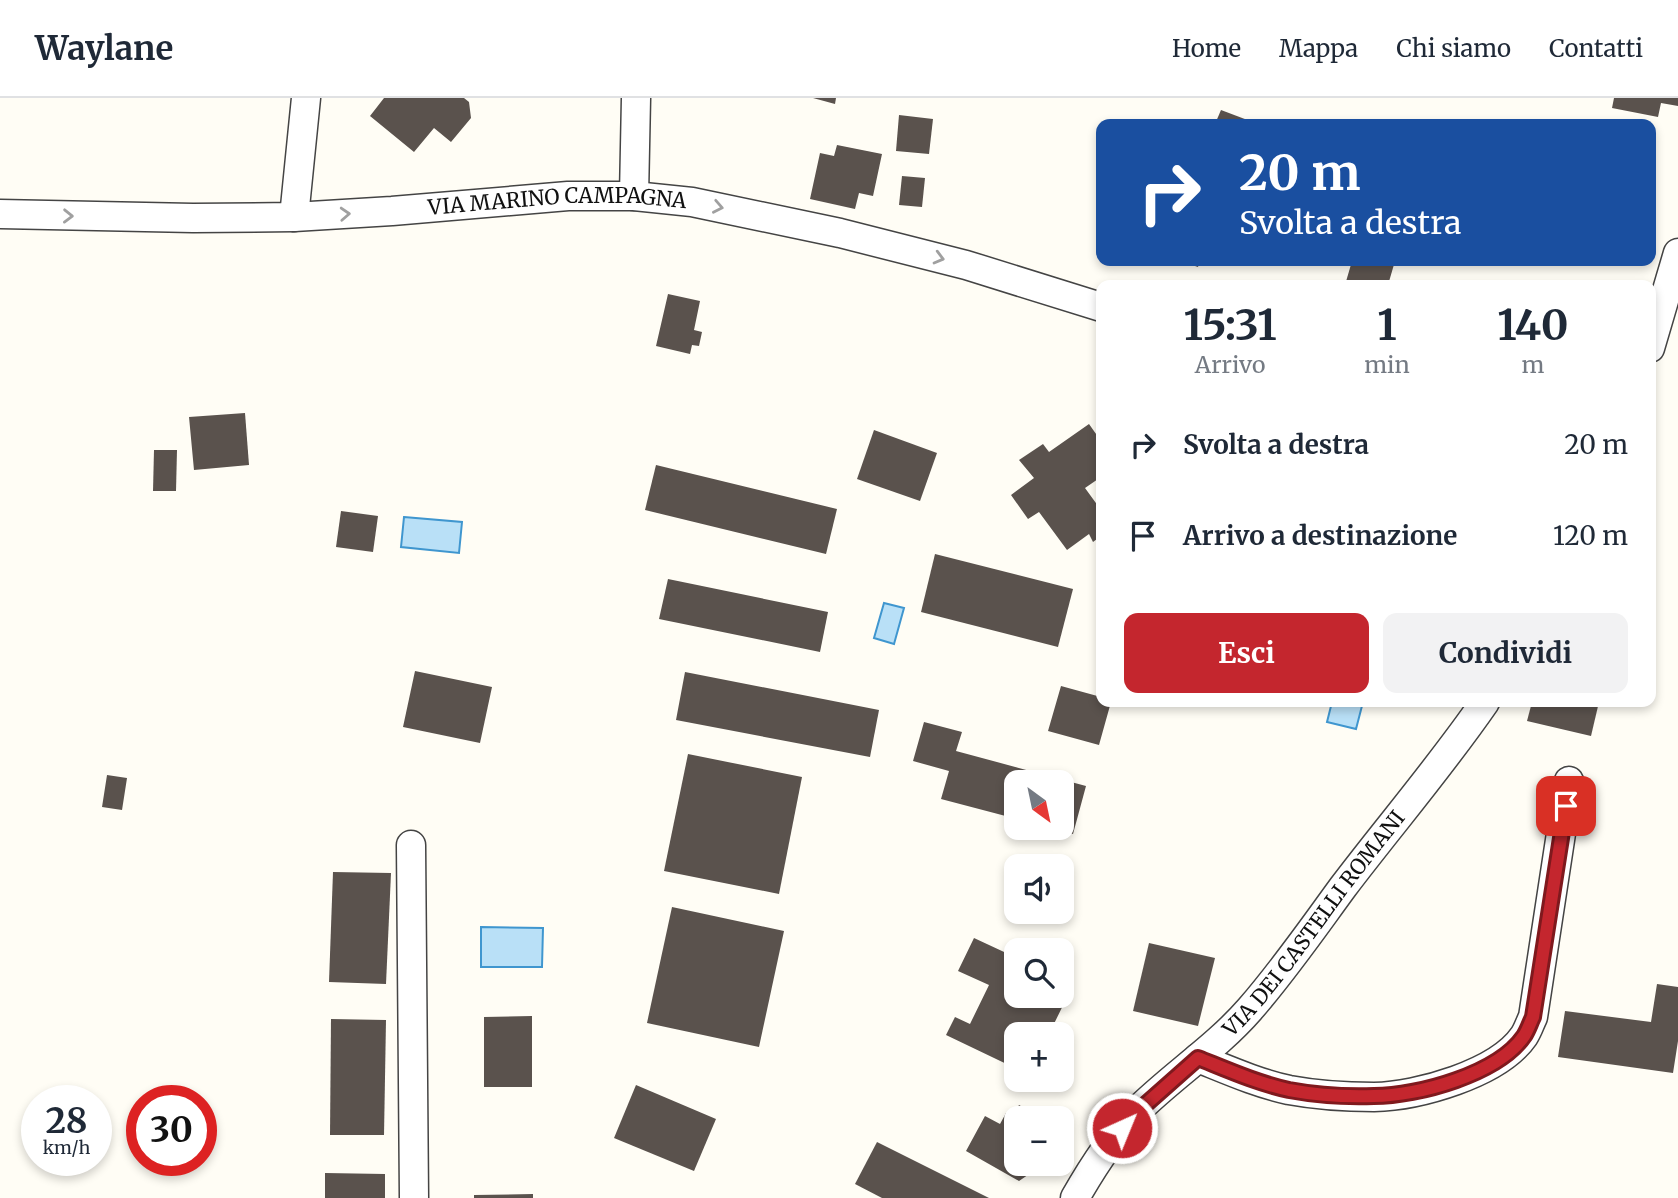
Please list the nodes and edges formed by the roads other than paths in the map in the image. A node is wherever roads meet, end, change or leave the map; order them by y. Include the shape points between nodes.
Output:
1 (306, 98) edge
2 (636, 98) edge
3 (634, 196) junction
4 (0, 214) edge
5 (295, 217) junction
6 (1678, 253) edge
7 (1096, 305) edge
8 (1656, 328) edge
9 (1481, 707) edge
10 (1569, 780) dead end
11 (411, 845) dead end
12 (1198, 1058) junction
13 (414, 1198) edge
14 (1075, 1198) edge

1 - 5 street
2 - 3 street
5 -> 3 street, VIA MARINO CAMPAGNA via 568,196
3 -> 7 street, VIA MARINO CAMPAGNA via 692,202 840,233 966,265
4 -> 5 street, VIA MARINO CAMPAGNA
6 - 8 street
9 - 12 street, VIA DEI CASTELLI ROMANI via 1249,1010
10 - 12 street via 1533,1017 1523,1037 1499,1061 1443,1084 1377,1097 1290,1090
11 - 13 street
12 - 14 street, VIA DEI CASTELLI ROMANI via 1122,1128

